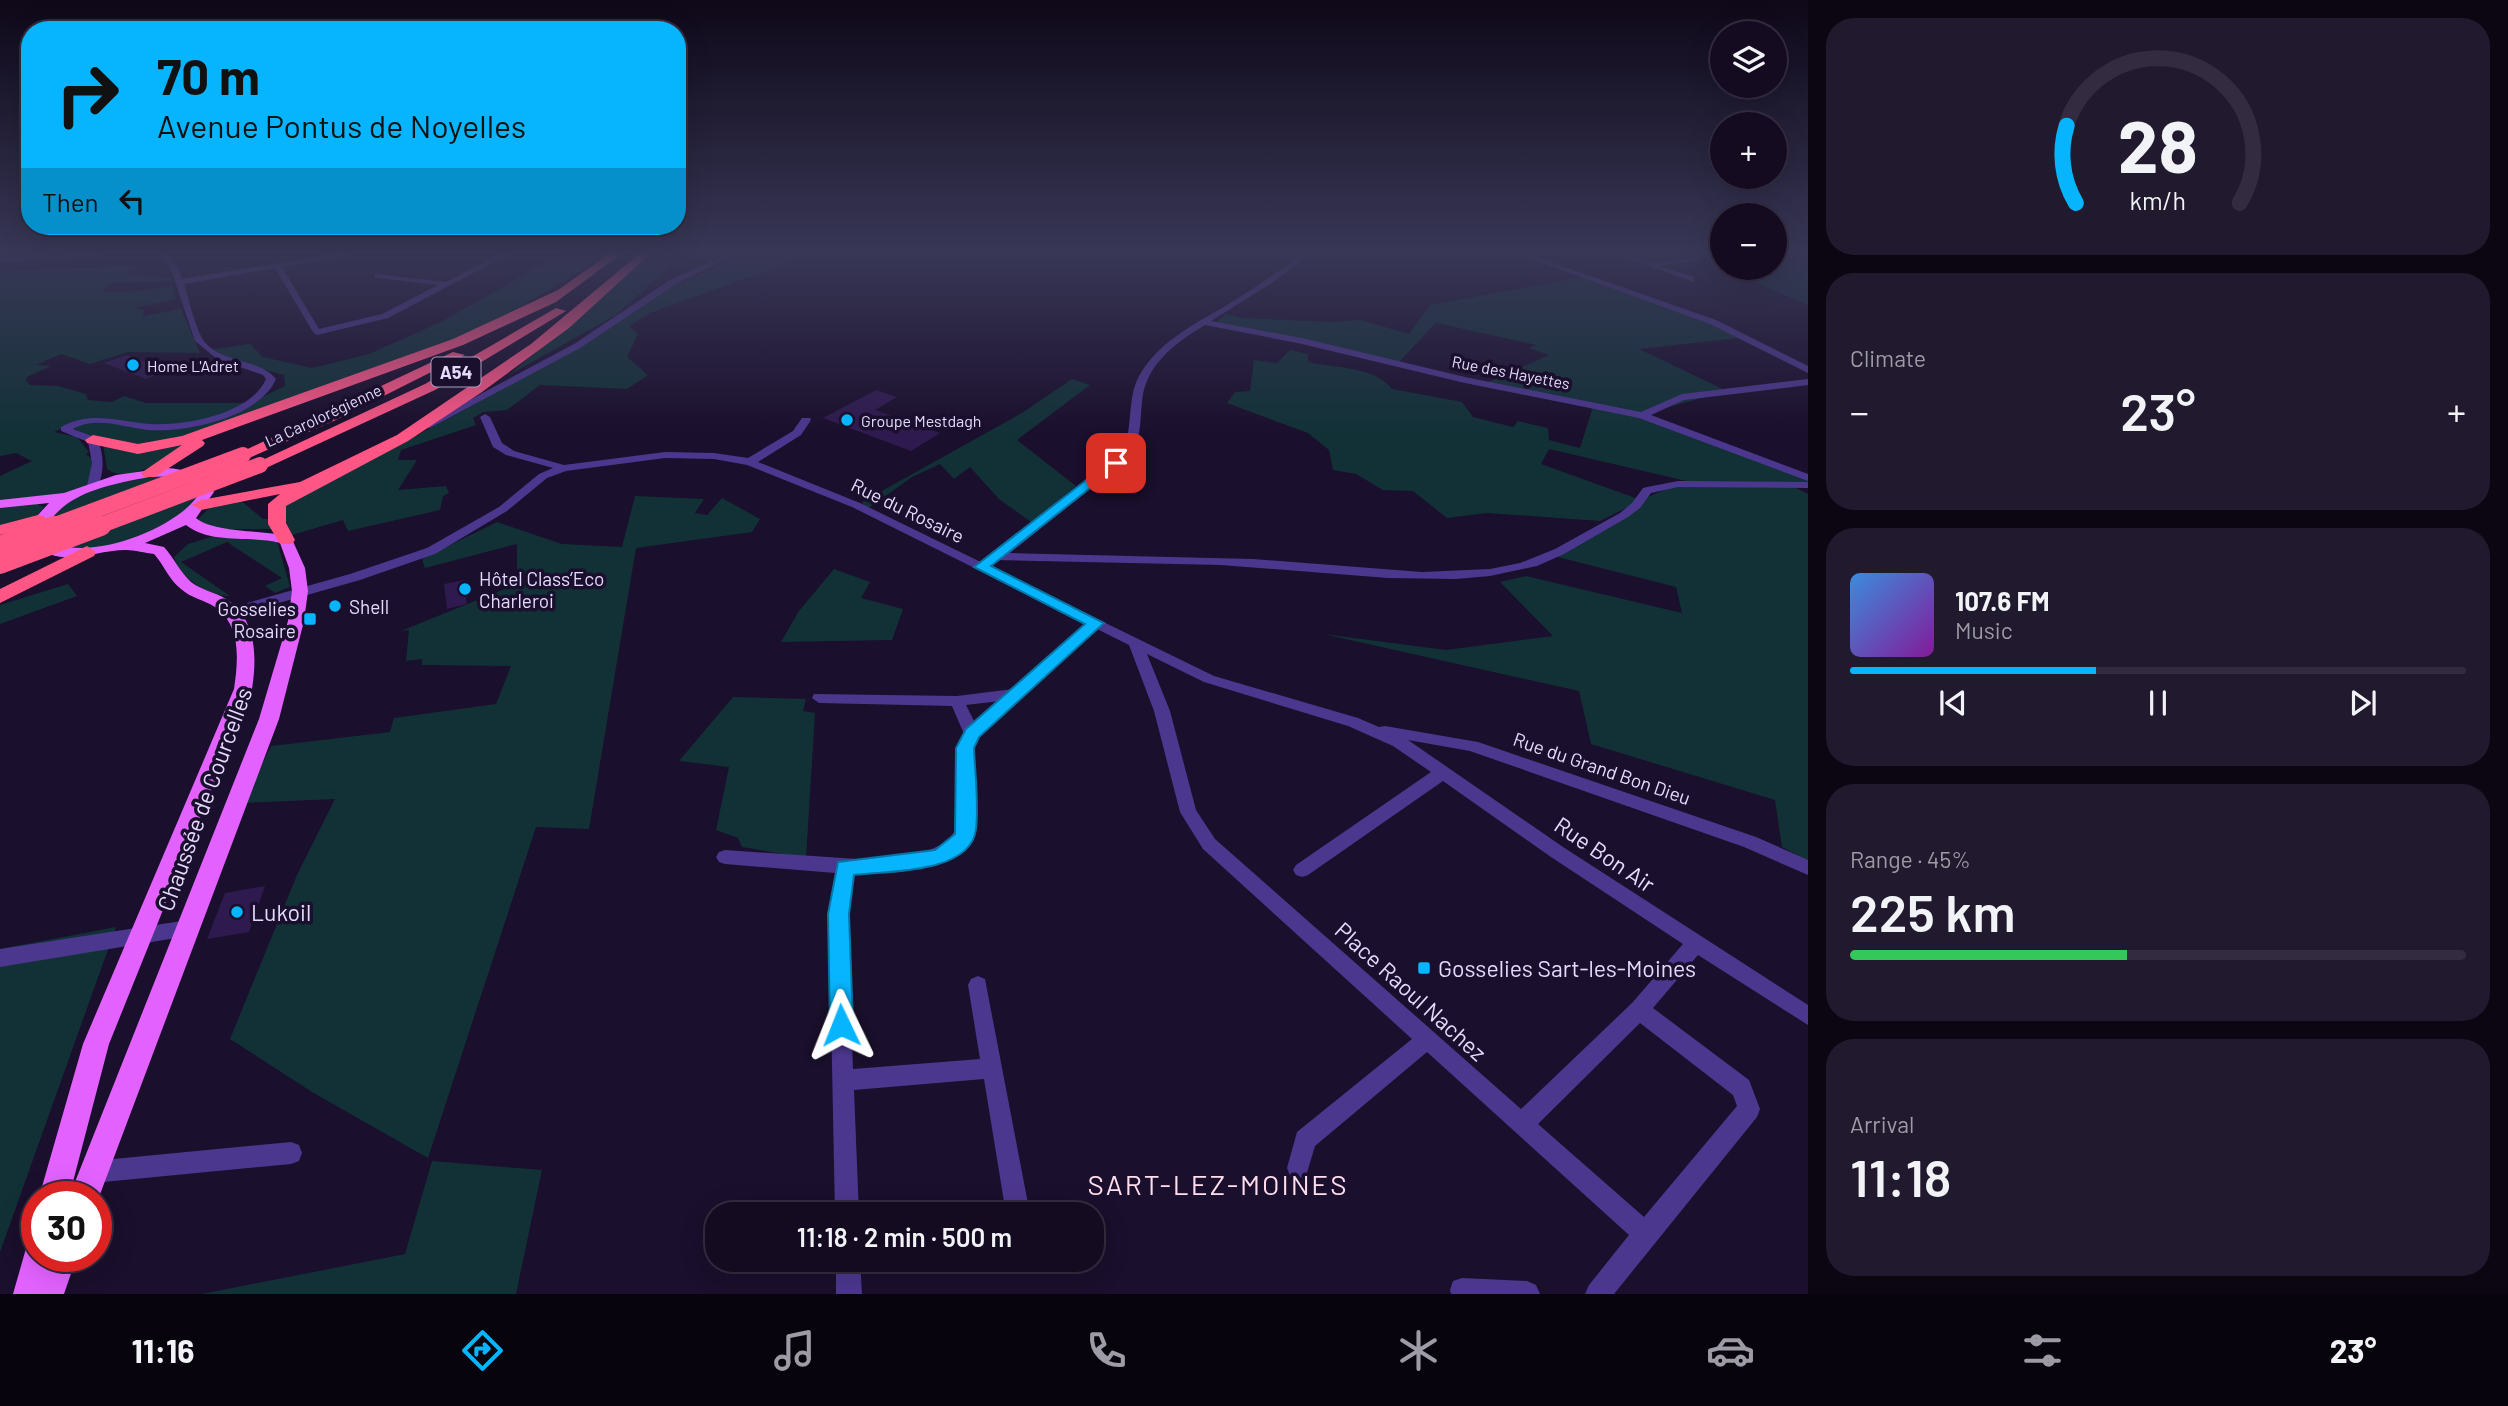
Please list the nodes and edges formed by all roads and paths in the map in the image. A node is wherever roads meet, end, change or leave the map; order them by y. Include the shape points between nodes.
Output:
1 (190, 314) edge
2 (307, 314) edge
3 (388, 314) edge
4 (515, 314) edge
5 (528, 314) edge
6 (553, 314) edge
7 (572, 314) edge
8 (624, 314) edge
9 (1214, 314) edge
10 (1692, 314) edge
11 (1201, 323) junction
12 (1808, 370) edge
13 (1808, 382) edge
14 (1642, 415) junction
15 (485, 417) dead end
16 (806, 420) dead end
17 (240, 422) junction
18 (418, 429) junction
19 (93, 440) junction
20 (750, 462) junction
21 (564, 468) junction
22 (98, 469) junction
23 (149, 473) junction
24 (323, 477) junction
25 (118, 478) junction
26 (1808, 478) edge
27 (1808, 485) edge
28 (93, 486) junction
29 (71, 496) junction
30 (23, 502) junction
31 (0, 504) edge
32 (194, 512) junction
33 (44, 515) junction
34 (0, 530) edge
35 (286, 540) junction
36 (126, 545) junction
37 (0, 546) edge
38 (87, 552) junction
39 (999, 556) junction
40 (0, 564) edge
41 (982, 567) junction
42 (300, 592) junction
43 (0, 597) edge
44 (230, 612) junction
45 (1096, 623) junction
46 (1135, 642) junction
47 (1013, 694) junction
48 (819, 698) dead end
49 (957, 701) junction
50 (1377, 730) junction
51 (972, 734) junction
52 (1442, 773) junction
53 (725, 857) dead end
54 (1808, 867) edge
55 (845, 868) junction
56 (1302, 870) dead end
57 (188, 929) junction
58 (141, 935) junction
59 (1696, 943) junction
60 (0, 958) edge
61 (978, 985) dead end
62 (1639, 1010) junction
63 (1808, 1016) edge
64 (1426, 1040) junction
65 (992, 1068) junction
66 (843, 1080) junction
67 (1522, 1124) junction
68 (291, 1153) dead end
69 (1298, 1168) dead end
70 (58, 1181) edge
71 (91, 1181) edge
72 (112, 1181) edge
73 (847, 1202) edge
74 (1016, 1202) edge
75 (1645, 1234) junction
76 (34, 1272) edge
77 (56, 1272) edge
78 (848, 1272) edge
79 (1462, 1290) dead end
80 (29, 1294) edge
81 (48, 1294) edge
82 (849, 1294) edge
83 (1527, 1294) edge
84 (1598, 1294) edge

1 - 19 street via 204,348 266,373 271,386 241,408 194,423 136,427 96,419 65,429
2 - 3 street via 317,332
4 - 17 highway via 458,342
5 - 37 highway, La Carolorégienne / A54, bridge via 408,381 243,455
6 - 40 highway, La Carolorégienne / A54, bridge via 496,351 353,424 260,465
7 - 18 highway via 503,371
8 - 18 street via 565,353
9 - 11 street
10 - 12 street
11 - 14 street, Rue des Hayettes
11 - 39 street via 1164,352 1142,380 1137,432 1128,453
13 - 14 street via 1682,397
14 - 26 street, Rue des Hayettes
15 - 21 street, Rue du Rosaire via 497,445
16 - 20 street via 797,433
17 - 19 highway via 154,447 127,448
17 - 23 highway
18 - 24 highway
19 - 22 street
20 - 21 street, Rue du Rosaire via 664,456
20 - 41 street, Rue du Rosaire via 856,505
21 - 42 street, Rue du Rosaire via 543,476 503,509 431,551
22 - 25 street
22 - 28 street
23 - 25 main road
23 - 32 main road via 199,479 207,492
24 - 32 highway
24 - 35 highway via 277,504 277,524
25 - 28 main road
27 - 39 street via 1678,484 1647,491 1636,509 1558,552 1523,566 1486,572 1398,575 1253,563
28 - 29 main road
29 - 30 main road
29 - 33 main road
30 - 31 main road
30 - 33 main road
32 - 35 main road via 202,531 269,533
32 - 36 main road via 162,532
33 - 34 highway
33 - 38 main road via 34,535 46,548
35 - 42 main road, Chaussée de Courcelles
36 - 38 main road
36 - 44 main road via 159,550 174,575
38 - 43 highway
39 - 41 street
41 - 45 street, Rue du Rosaire
42 - 44 street, Rue du Rosaire
42 - 57 main road, Chaussée de Courcelles via 269,719
44 - 58 main road, Chaussée de Courcelles via 242,632 248,657 243,689
45 - 46 street, Rue du Rosaire
45 - 47 street
46 - 50 street, Rue du Rosaire via 1209,679
46 - 64 street, Place Raoul Nachez via 1158,698 1193,821 1209,844
47 - 49 street
47 - 51 street
48 - 49 street
49 - 51 street
50 - 52 street, Rue Bon Air
50 - 54 street, Rue du Grand Bon Dieu via 1497,754 1750,842
51 - 55 street via 965,748 964,838 940,858
52 - 56 street
52 - 59 street, Rue Bon Air
53 - 55 street
55 - 66 street via 838,914
57 - 58 street
57 - 71 main road, Chaussée de Courcelles
58 - 60 street
58 - 70 main road, Chaussée de Courcelles via 96,1044
59 - 62 street
59 - 63 street, Rue Bon Air
61 - 65 street
62 - 67 street
62 - 75 street via 1741,1088 1749,1109
64 - 67 street, Place Raoul Nachez
64 - 69 street via 1305,1140
65 - 66 street
65 - 74 street
66 - 73 street
67 - 75 street, Place Raoul Nachez
68 - 72 street
75 - 84 street
76 - 80 main road
77 - 81 main road
78 - 82 street
79 - 83 street

